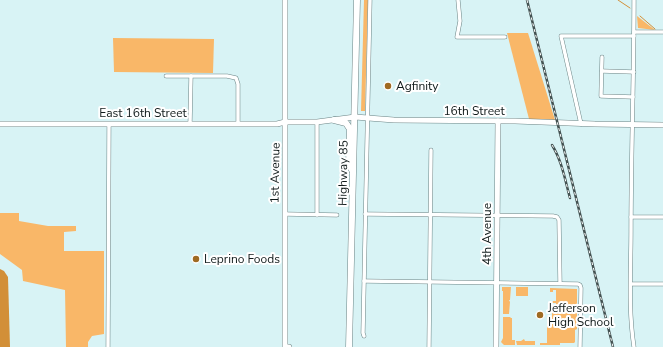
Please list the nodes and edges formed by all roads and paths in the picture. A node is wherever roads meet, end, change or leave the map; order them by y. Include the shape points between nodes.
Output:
1 (285, 0) edge
2 (357, 0) edge
3 (370, 0) edge
4 (458, 0) edge
5 (634, 0) edge
6 (663, 32) edge
7 (634, 34) junction
8 (505, 37) dead end
9 (602, 57) dead end
10 (602, 71) junction
11 (634, 72) junction
12 (166, 76) dead end
13 (190, 76) junction
14 (634, 97) junction
15 (355, 117) junction
16 (367, 118) junction
17 (334, 120) junction
18 (498, 121) junction
19 (285, 122) junction
20 (317, 122) junction
21 (190, 123) junction
22 (0, 124) edge
23 (109, 124) junction
24 (238, 124) junction
25 (581, 124) junction
26 (632, 125) junction
27 (663, 125) edge
28 (431, 150) dead end
29 (353, 172) junction
30 (285, 214) junction
31 (365, 214) junction
32 (317, 215) junction
33 (337, 215) dead end
34 (430, 215) junction
35 (498, 216) junction
36 (631, 217) junction
37 (663, 217) edge
38 (364, 281) junction
39 (430, 282) junction
40 (497, 282) junction
41 (560, 283) junction
42 (631, 284) junction
43 (663, 284) edge
44 (364, 336) dead end
45 (108, 347) edge
46 (285, 347) edge
47 (289, 347) edge
48 (349, 347) edge
49 (429, 347) edge
50 (496, 347) edge
51 (580, 347) edge
52 (634, 347) edge

1 - 19 street, 1st Avenue
2 - 15 highway, Highway 85
3 - 16 street
4 - 8 street via 460,21 457,37
5 - 7 street
6 - 7 street
7 - 11 street
7 - 25 street via 561,36
9 - 10 street
10 - 11 street
10 - 14 street via 601,96
11 - 14 street
12 - 13 street
13 - 21 street
13 - 24 street via 236,78
14 - 26 street
15 - 16 street, 16th Street
15 - 17 street, 16th Street
15 - 29 highway, Highway 85
16 - 18 street, 16th Street
16 - 31 street
17 - 20 street, 16th Street
17 - 29 highway via 346,123 350,128 349,164
18 - 25 street, 16th Street
18 - 35 street, 4th Avenue
19 - 20 street, 16th Street
19 - 24 street, East 16th Street
19 - 30 street, 1st Avenue
20 - 32 street
21 - 23 street, East 16th Street
21 - 24 street, East 16th Street
22 - 23 street, East 16th Street
23 - 45 street
25 - 26 street, 16th Street
26 - 27 street, 16th Street
26 - 36 street
28 - 34 street
29 - 48 highway, Highway 85
30 - 32 street
30 - 46 street, 1st Avenue
31 - 34 street
31 - 38 street
32 - 33 street
34 - 35 street
34 - 39 street
35 - 40 street, 4th Avenue
35 - 41 street via 558,218
36 - 37 street
36 - 42 street
38 - 39 street
38 - 44 street
39 - 40 street
39 - 49 street
40 - 41 street
40 - 50 street, 4th Avenue
41 - 51 street via 578,284 581,288
42 - 43 street
42 - 52 street via 630,316
46 - 47 street

